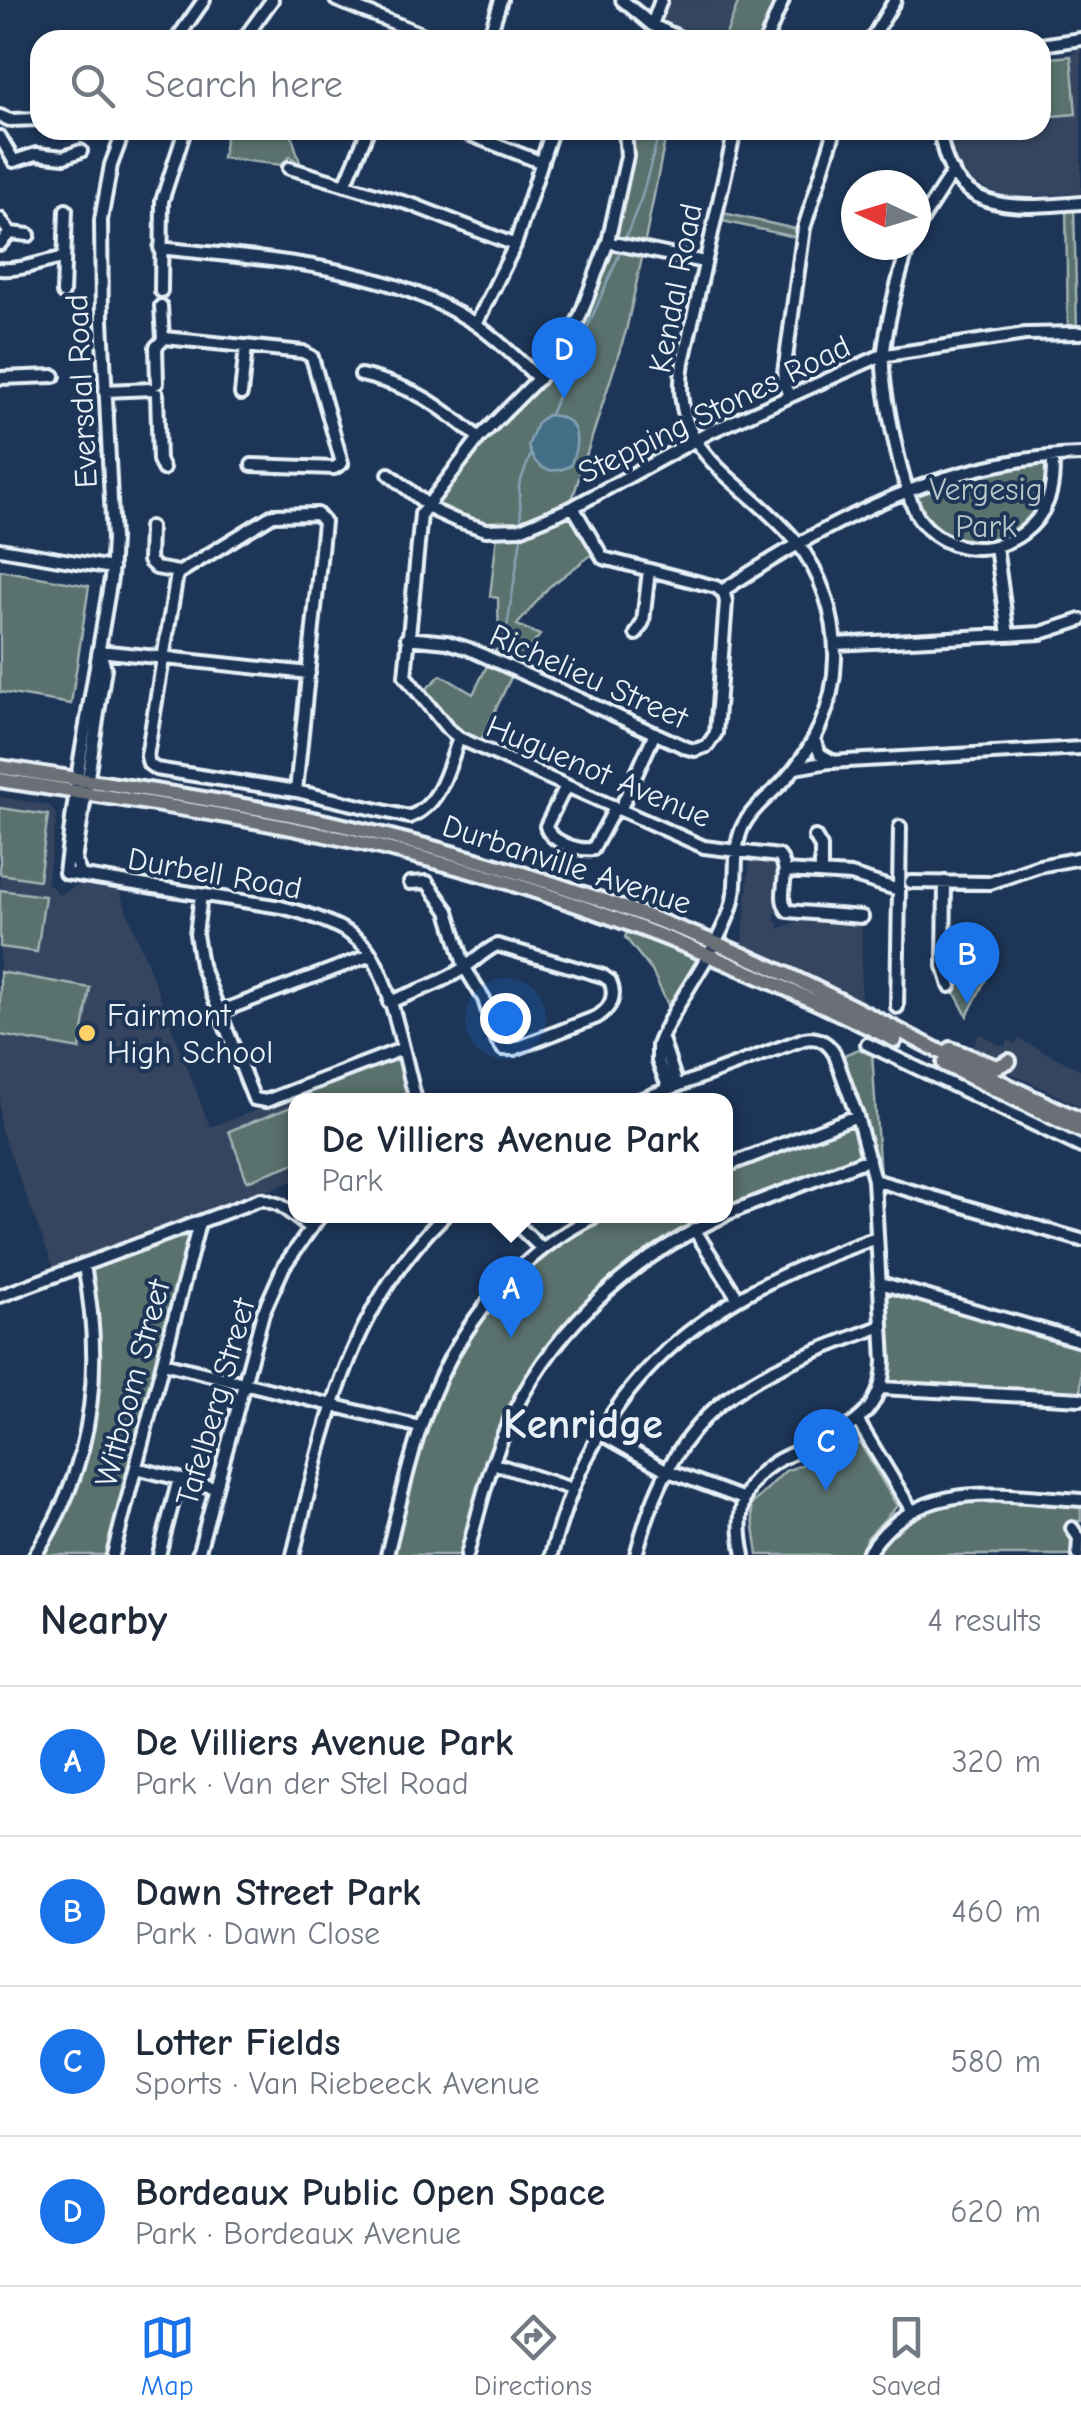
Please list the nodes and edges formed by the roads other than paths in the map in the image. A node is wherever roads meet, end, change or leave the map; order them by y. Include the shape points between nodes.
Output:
1 (204, 0) edge
2 (272, 0) edge
3 (336, 0) edge
4 (500, 0) edge
5 (622, 0) edge
6 (661, 0) edge
7 (783, 0) edge
8 (896, 0) edge
9 (652, 25) junction
10 (183, 30) edge
11 (250, 30) edge
12 (412, 30) edge
13 (491, 30) edge
14 (663, 30) edge
15 (770, 30) edge
16 (877, 30) edge
17 (1081, 40) edge
18 (1051, 44) edge
19 (0, 117) edge
20 (30, 119) edge
21 (0, 138) edge
22 (120, 140) edge
23 (182, 140) edge
24 (364, 140) edge
25 (484, 140) edge
26 (548, 140) edge
27 (626, 140) edge
28 (733, 140) edge
29 (832, 140) edge
30 (943, 140) edge
31 (81, 152) dead end
32 (540, 162) junction
33 (289, 168) dead end
34 (953, 171) junction
35 (345, 185) junction
36 (1081, 203) edge
37 (931, 205) edge
38 (66, 210) dead end
39 (0, 219) edge
40 (10, 232) junction
41 (28, 235) dead end
42 (608, 242) junction
43 (0, 244) edge
44 (515, 245) junction
45 (160, 248) junction
46 (64, 258) junction
47 (906, 260) edge
48 (704, 262) junction
49 (0, 269) edge
50 (161, 291) dead end
51 (64, 293) dead end
52 (161, 306) dead end
53 (476, 324) junction
54 (1081, 334) edge
55 (163, 339) junction
56 (246, 346) junction
57 (884, 354) junction
58 (361, 375) dead end
59 (54, 376) dead end
60 (0, 378) edge
61 (539, 379) junction
62 (155, 389) junction
63 (105, 391) junction
64 (241, 394) dead end
65 (788, 396) junction
66 (479, 438) junction
67 (694, 440) junction
68 (1081, 455) edge
69 (1053, 457) junction
70 (252, 465) dead end
71 (163, 469) dead end
72 (389, 474) dead end
73 (905, 492) junction
74 (427, 504) junction
75 (573, 507) junction
76 (150, 527) dead end
77 (797, 542) junction
78 (996, 548) junction
79 (0, 549) edge
80 (112, 568) junction
81 (649, 570) junction
82 (178, 572) junction
83 (722, 591) junction
84 (1080, 623) edge
85 (636, 634) dead end
86 (1008, 636) junction
87 (407, 638) junction
88 (834, 644) junction
89 (100, 652) junction
90 (163, 658) junction
91 (309, 673) junction
92 (655, 734) junction
93 (459, 738) junction
94 (814, 739) junction
95 (1081, 748) edge
96 (803, 758) junction
97 (832, 762) junction
98 (0, 767) edge
99 (796, 768) junction
100 (0, 780) edge
101 (566, 786) junction
102 (81, 787) junction
103 (296, 791) junction
104 (617, 809) junction
105 (900, 827) dead end
106 (815, 838) dead end
107 (738, 850) junction
108 (1081, 858) edge
109 (785, 871) junction
110 (822, 874) junction
111 (82, 876) junction
112 (911, 882) dead end
113 (945, 882) junction
114 (410, 884) dead end
115 (899, 890) junction
116 (201, 895) junction
117 (862, 918) dead end
118 (712, 948) junction
119 (371, 955) junction
120 (465, 968) junction
121 (950, 986) dead end
122 (389, 1002) junction
123 (897, 1006) dead end
124 (219, 1012) junction
125 (896, 1031) junction
126 (867, 1044) dead end
127 (402, 1049) junction
128 (1010, 1061) dead end
129 (673, 1087) junction
130 (414, 1093) edge
131 (657, 1093) edge
132 (857, 1116) junction
133 (1081, 1120) edge
134 (1081, 1130) edge
135 (1081, 1147) edge
136 (868, 1159) junction
137 (733, 1163) edge
138 (874, 1180) junction
139 (288, 1212) edge
140 (733, 1212) edge
141 (200, 1223) junction
142 (303, 1223) edge
143 (314, 1223) edge
144 (437, 1223) edge
145 (515, 1223) edge
146 (585, 1223) edge
147 (707, 1223) edge
148 (310, 1228) junction
149 (694, 1229) junction
150 (877, 1238) junction
151 (1081, 1240) edge
152 (542, 1250) junction
153 (84, 1266) junction
154 (880, 1283) junction
155 (0, 1296) edge
156 (737, 1297) junction
157 (882, 1326) junction
158 (1081, 1342) edge
159 (163, 1363) junction
160 (243, 1383) junction
161 (881, 1388) junction
162 (1081, 1399) edge
163 (331, 1406) junction
164 (859, 1423) junction
165 (420, 1428) junction
166 (600, 1432) junction
167 (492, 1463) junction
168 (136, 1468) junction
169 (666, 1470) junction
170 (179, 1479) junction
171 (215, 1488) junction
172 (572, 1489) junction
173 (744, 1499) junction
174 (1081, 1500) edge
175 (912, 1511) junction
176 (1072, 1528) dead end
177 (34, 1555) edge
178 (113, 1555) edge
179 (159, 1555) edge
180 (198, 1555) edge
181 (292, 1555) edge
182 (387, 1555) edge
183 (467, 1555) edge
184 (551, 1555) edge
185 (636, 1555) edge
186 (744, 1555) edge
187 (868, 1555) edge
188 (1078, 1555) edge

1 - 10 street
2 - 11 street
3 - 12 street
4 - 13 street
5 - 9 street
6 - 9 street
7 - 15 street
8 - 16 street
9 - 14 street
17 - 18 street
19 - 20 street
21 - 31 street via 14,161
22 - 63 street, Eversdal Road via 102,220
23 - 45 street via 162,201
24 - 35 street
25 - 32 street
26 - 32 street
27 - 42 street via 628,156
28 - 48 street, Kendal Road
29 - 65 street via 802,238 784,380
30 - 34 street
32 - 44 street
33 - 35 street
34 - 36 street via 975,194 1004,206
34 - 37 street
35 - 44 street
38 - 46 street
39 - 40 street
40 - 41 street
40 - 43 street
42 - 48 street
42 - 61 street via 579,318
44 - 53 street
45 - 50 street
45 - 53 street via 348,270
46 - 49 street via 24,270
46 - 51 street
47 - 57 street
48 - 67 street, Kendal Road via 680,386
52 - 55 street
53 - 61 street
54 - 57 street, Stepping Stones Road via 1036,332
55 - 56 street
55 - 62 street via 156,350
56 - 64 street
56 - 70 street via 312,356 342,461 334,468
57 - 65 street, Stepping Stones Road
57 - 73 street
58 - 66 street via 422,394
59 - 60 street
61 - 66 street
62 - 63 street
62 - 71 street
63 - 80 street, Eversdal Road
65 - 67 street, Stepping Stones Road
66 - 74 street
67 - 75 street, Stepping Stones Road
67 - 77 street, Kendal Road
68 - 69 street
69 - 73 street via 972,470
69 - 78 street via 1042,513 1026,532
72 - 74 street, Stepping Stones Road
73 - 77 street
73 - 78 street via 937,536 966,548
74 - 75 street, Stepping Stones Road via 472,526 504,531
74 - 87 street, Huguenot Avenue
75 - 81 street via 601,556
76 - 82 street via 149,562
77 - 83 street
77 - 88 street, Kendal Road via 822,588
78 - 86 street
79 - 80 street
80 - 89 street, Eversdal Road
81 - 83 street
81 - 85 street
82 - 90 street
82 - 91 street via 273,515 322,516
83 - 92 street, Richelieu Street via 715,737 696,750
84 - 86 street
86 - 88 street
87 - 92 street, Richelieu Street via 469,649
87 - 93 street, Huguenot Avenue via 406,680
88 - 94 street, Kendal Road via 831,691
89 - 90 street
89 - 102 street, Eversdal Road
90 - 91 street
90 - 103 street via 149,764
91 - 103 street
92 - 104 street
93 - 101 street, Huguenot Avenue
93 - 103 street via 442,786 413,816
94 - 96 street, Kendal Road
94 - 97 street
95 - 97 street
96 - 97 street
96 - 99 street, Kendal Road
97 - 99 street
98 - 102 main road, Durbanville Avenue
99 - 107 street, Kendal Road via 745,822
100 - 102 main road, Durbanville Avenue
101 - 104 street, Huguenot Avenue
101 - 104 street via 546,826 553,838 593,850
102 - 111 street via 75,861
102 - 111 street, Durbell Road via 64,873
102 - 118 main road, Durbanville Avenue via 417,856
104 - 107 street, Huguenot Avenue via 704,846
105 - 115 street
106 - 110 street via 822,847
107 - 109 street, Huguenot Avenue via 779,856
107 - 118 street, Kendal Road via 734,896
108 - 113 street via 994,882
109 - 110 street
109 - 117 street via 782,903 788,912
110 - 115 street
111 - 116 street, Durbell Road
112 - 113 street
113 - 121 street via 944,966
114 - 120 street via 424,881 439,894
115 - 123 street
116 - 119 street, Durbell Road via 311,915
116 - 124 street via 198,948
118 - 125 main road, Durbanville Avenue
118 - 129 street, Kendal Road via 662,1036 657,1056
118 - 134 main road, Durbanville Avenue
119 - 122 street
119 - 124 street
120 - 120 street via 502,945 603,976 613,997 597,1017 506,1050
120 - 122 street
122 - 127 street
124 - 127 street via 257,1100
125 - 128 main road via 994,1066
125 - 133 main road, Durbanville Avenue
126 - 135 street
127 - 130 street
129 - 131 street
129 - 132 street via 804,1038 824,1042 835,1055
132 - 136 street
132 - 137 street
136 - 138 street
136 - 140 street
138 - 150 street
138 - 151 street
139 - 141 street via 262,1199
141 - 153 street
141 - 159 street, Witboom Street
142 - 148 street
143 - 148 street, Tafelberg Street
144 - 163 street via 380,1293
145 - 152 street
146 - 152 street
147 - 149 street
148 - 160 street, Tafelberg Street via 268,1299
149 - 156 street
149 - 167 street via 626,1274 563,1336 526,1387
150 - 154 street
150 - 156 street
152 - 165 street via 464,1333
153 - 155 street
153 - 177 street via 95,1348 90,1420 70,1488
154 - 157 street
154 - 158 street
156 - 166 street via 660,1356
157 - 161 street
157 - 169 street via 752,1380 702,1419
159 - 160 street
159 - 168 street, Witboom Street
160 - 163 street
160 - 171 street, Tafelberg Street
161 - 162 street
161 - 164 street
163 - 165 street
163 - 181 street
164 - 173 street via 776,1460
164 - 175 street
165 - 182 street
166 - 169 street
166 - 172 street
167 - 172 street
167 - 183 street
168 - 170 street
168 - 178 street, Witboom Street
169 - 173 street
169 - 185 street
170 - 171 street
170 - 179 street
171 - 180 street, Tafelberg Street
172 - 184 street
173 - 186 street
174 - 175 street via 962,1495
175 - 187 street
176 - 188 street

